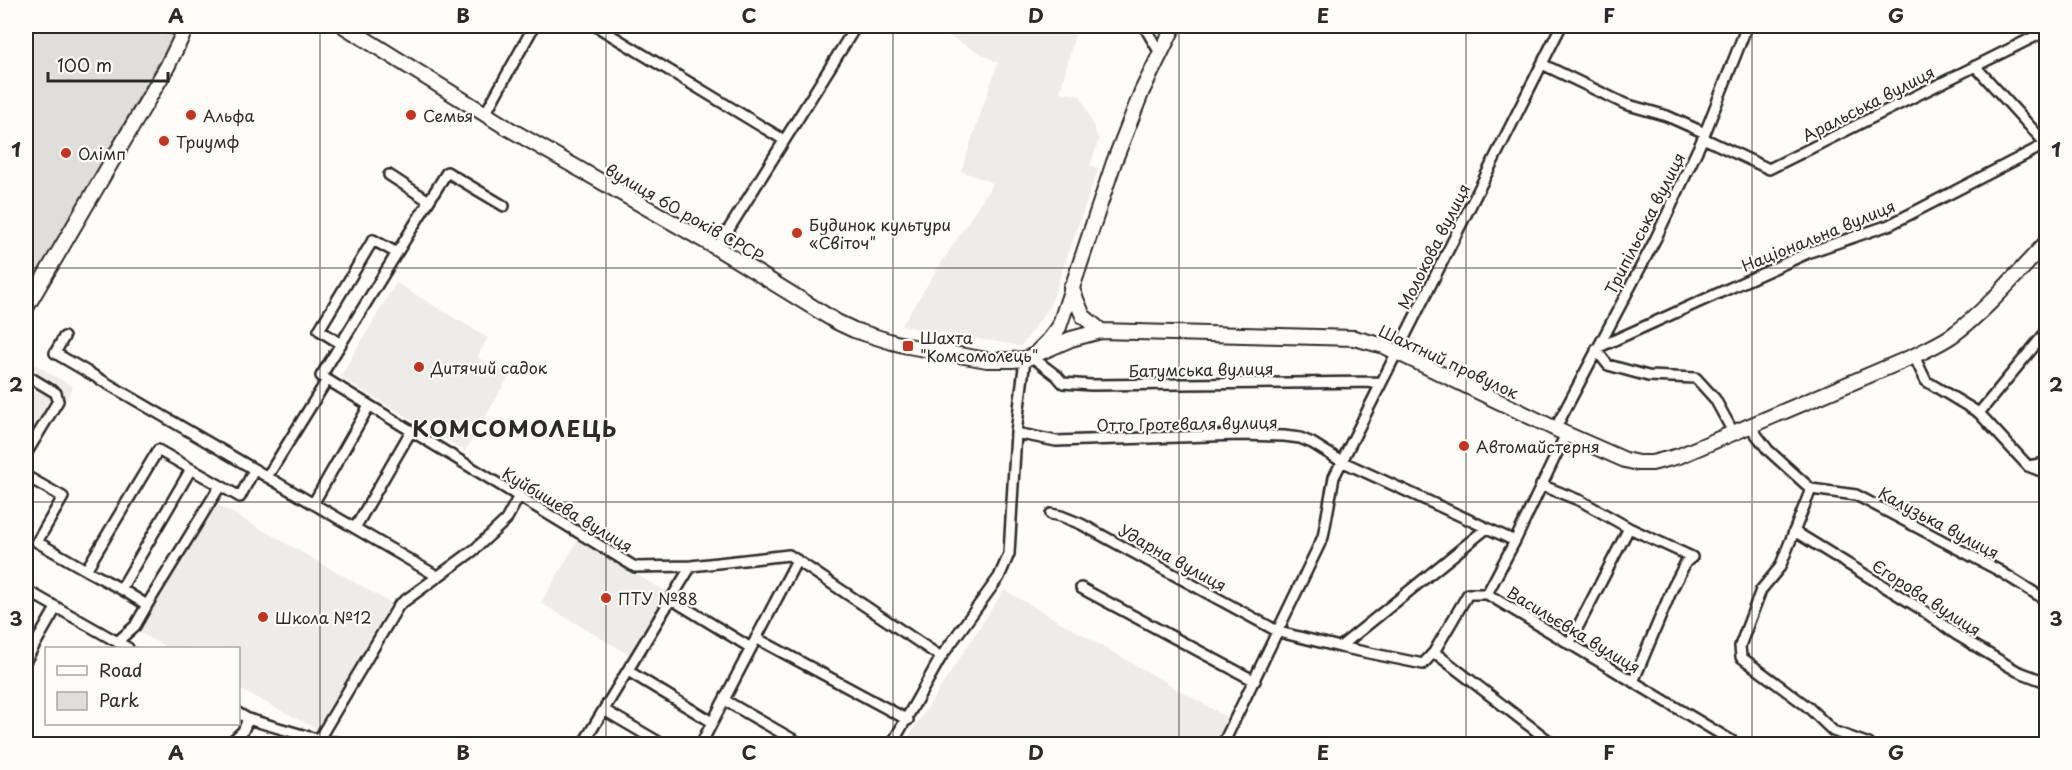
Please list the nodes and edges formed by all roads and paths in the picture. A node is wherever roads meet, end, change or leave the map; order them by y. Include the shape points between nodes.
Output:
1 (159, 26) edge
2 (344, 26) edge
3 (534, 26) edge
4 (596, 26) edge
5 (841, 26) edge
6 (1144, 26) edge
7 (1174, 26) edge
8 (1561, 26) edge
9 (1747, 26) edge
10 (186, 28) edge
11 (854, 29) edge
12 (2046, 31) edge
13 (1160, 53) junction
14 (1542, 64) junction
15 (1975, 66) junction
16 (485, 114) junction
17 (1704, 135) junction
18 (784, 140) junction
19 (2046, 144) edge
20 (389, 175) dead end
21 (429, 201) junction
22 (504, 206) dead end
23 (2046, 243) edge
24 (717, 248) junction
25 (396, 253) junction
26 (1071, 287) junction
27 (26, 308) edge
28 (1101, 331) junction
29 (2046, 332) edge
30 (64, 337) dead end
31 (341, 344) junction
32 (1597, 349) junction
33 (1396, 352) junction
34 (1914, 356) junction
35 (1028, 358) junction
36 (26, 375) edge
37 (324, 378) junction
38 (1381, 382) junction
39 (369, 406) junction
40 (1979, 413) junction
41 (1749, 425) junction
42 (411, 431) junction
43 (1560, 432) junction
44 (1733, 432) junction
45 (1016, 433) junction
46 (26, 454) edge
47 (1341, 461) junction
48 (2046, 463) edge
49 (2028, 466) junction
50 (192, 469) junction
51 (254, 470) junction
52 (2046, 473) edge
53 (26, 476) edge
54 (267, 477) junction
55 (1541, 485) junction
56 (220, 486) junction
57 (1811, 489) junction
58 (519, 496) junction
59 (313, 504) junction
60 (1052, 514) dead end
61 (356, 528) junction
62 (1487, 528) junction
63 (1629, 528) junction
64 (1794, 531) junction
65 (1515, 541) junction
66 (797, 560) junction
67 (692, 566) junction
68 (86, 570) junction
69 (437, 576) junction
70 (1081, 588) dead end
71 (121, 589) junction
72 (26, 590) edge
73 (1486, 594) junction
74 (671, 599) junction
75 (2046, 600) edge
76 (147, 605) junction
77 (56, 608) junction
78 (1279, 632) junction
79 (756, 638) junction
80 (117, 642) junction
81 (1569, 644) junction
82 (126, 647) edge
83 (1340, 647) junction
84 (751, 648) junction
85 (1434, 652) junction
86 (941, 657) junction
87 (26, 660) edge
88 (628, 671) junction
89 (1255, 681) junction
90 (1633, 682) junction
91 (2046, 682) edge
92 (724, 700) junction
93 (604, 710) junction
94 (240, 715) edge
95 (248, 719) junction
96 (908, 720) junction
97 (712, 722) junction
98 (318, 742) edge
99 (229, 744) edge
100 (348, 744) edge
101 (584, 744) edge
102 (662, 744) edge
103 (701, 744) edge
104 (801, 744) edge
105 (892, 744) edge
106 (1223, 744) edge
107 (1553, 744) edge
108 (1737, 744) edge
109 (1869, 744) edge

1 - 10 street
2 - 16 street, вулиця 60 років СРСР
3 - 16 street
4 - 18 street
5 - 11 street
6 - 13 street
7 - 13 street
8 - 14 street, Молокова вулиця
9 - 17 street, Трипільська вулиця
10 - 27 street
11 - 18 street
12 - 15 street, Аральська вулиця
13 - 26 street via 1114,162
14 - 17 street via 1625,104 1667,117
14 - 33 street, Молокова вулиця
15 - 17 street, Аральська вулиця via 1768,169
15 - 19 street
16 - 24 street, вулиця 60 років СРСР
17 - 32 street, Трипільська вулиця
18 - 24 street
19 - 32 street, Національна вулиця via 1889,225 1810,252
20 - 21 street
21 - 22 street via 447,172
21 - 25 street
23 - 34 street, Шахтний провулок via 1978,315
24 - 35 street, вулиця 60 років СРСР via 837,322 872,337 987,360
25 - 31 street
25 - 31 street via 373,240 319,330
26 - 28 street via 1083,316
26 - 35 street via 1059,327
28 - 33 street, Шахтний провулок via 1338,336 1368,341
28 - 35 street, Шахтний провулок
29 - 40 street
30 - 51 street via 55,353
31 - 37 street
32 - 43 street, Трипільська вулиця
32 - 44 street via 1608,365 1648,376 1696,378 1715,399
33 - 38 street, Молокова вулиця
33 - 43 street, Шахтний провулок
34 - 40 street via 1926,381
34 - 41 street, Шахтний провулок
35 - 38 street, Батумська вулиця via 1063,383 1072,384
35 - 45 street
36 - 46 street via 56,393 58,401
37 - 39 street, Куйбишева вулиця
37 - 54 street
38 - 47 street, Молокова вулиця
39 - 42 street, Куйбишева вулиця
39 - 59 street
40 - 49 street
41 - 44 street, Шахтний провулок
41 - 57 street via 1768,450
42 - 58 street, Куйбишева вулиця
42 - 61 street
43 - 44 street, Шахтний провулок via 1625,460 1652,463 1679,456
43 - 55 street, Васильєвка вулиця
45 - 47 street, Отто Гротеваля вулиця via 1056,441 1284,436 1312,443
45 - 86 street via 1010,554 999,577
47 - 62 street, Отто Гротеваля вулиця
47 - 78 street, Молокова вулиця via 1334,477 1323,537
48 - 49 street
49 - 52 street
50 - 56 street
50 - 68 street via 158,450
50 - 71 street
51 - 54 street
51 - 56 street via 240,497
53 - 68 street via 63,497 37,542
54 - 59 street
55 - 63 street via 1581,501
55 - 65 street, Васильєвка вулиця
56 - 76 street
57 - 64 street
57 - 75 street, Калузька вулиця via 1856,495 1998,570
58 - 67 street, Куйбишева вулиця via 636,567
58 - 69 street via 506,520 474,550
59 - 61 street
60 - 78 street, Ударна вулиця via 1081,524
61 - 69 street
62 - 65 street, Отто Гротеваля вулиця
62 - 83 street
63 - 81 street
63 - 90 street via 1692,557 1673,586
64 - 91 street, Єгорова вулиця via 2017,671
64 - 109 street via 1780,567 1761,590 1740,646 1742,657 1833,731
65 - 73 street, Васильєвка вулиця
66 - 67 street, Куйбишева вулиця via 789,555
66 - 79 street
66 - 86 street, Куйбишева вулиця
67 - 74 street
68 - 71 street
69 - 98 street via 399,605
70 - 89 street
71 - 76 street
72 - 77 street
73 - 81 street, Васильєвка вулиця
73 - 85 street via 1468,594
74 - 84 street
74 - 88 street
76 - 80 street via 135,626
77 - 80 street
77 - 87 street
78 - 83 street, Ударна вулиця
78 - 89 street, Молокова вулиця
79 - 84 street
79 - 96 street
80 - 82 street
81 - 90 street, Васильєвка вулиця
83 - 85 street, Ударна вулиця via 1423,664
84 - 92 street
85 - 107 street
86 - 96 street
88 - 93 street
88 - 97 street
89 - 106 street, Молокова вулиця
90 - 108 street, Васильєвка вулиця
92 - 97 street
92 - 104 street
93 - 101 street
93 - 102 street
94 - 95 street
95 - 98 street
95 - 99 street via 243,731
96 - 105 street
97 - 103 street
98 - 100 street

